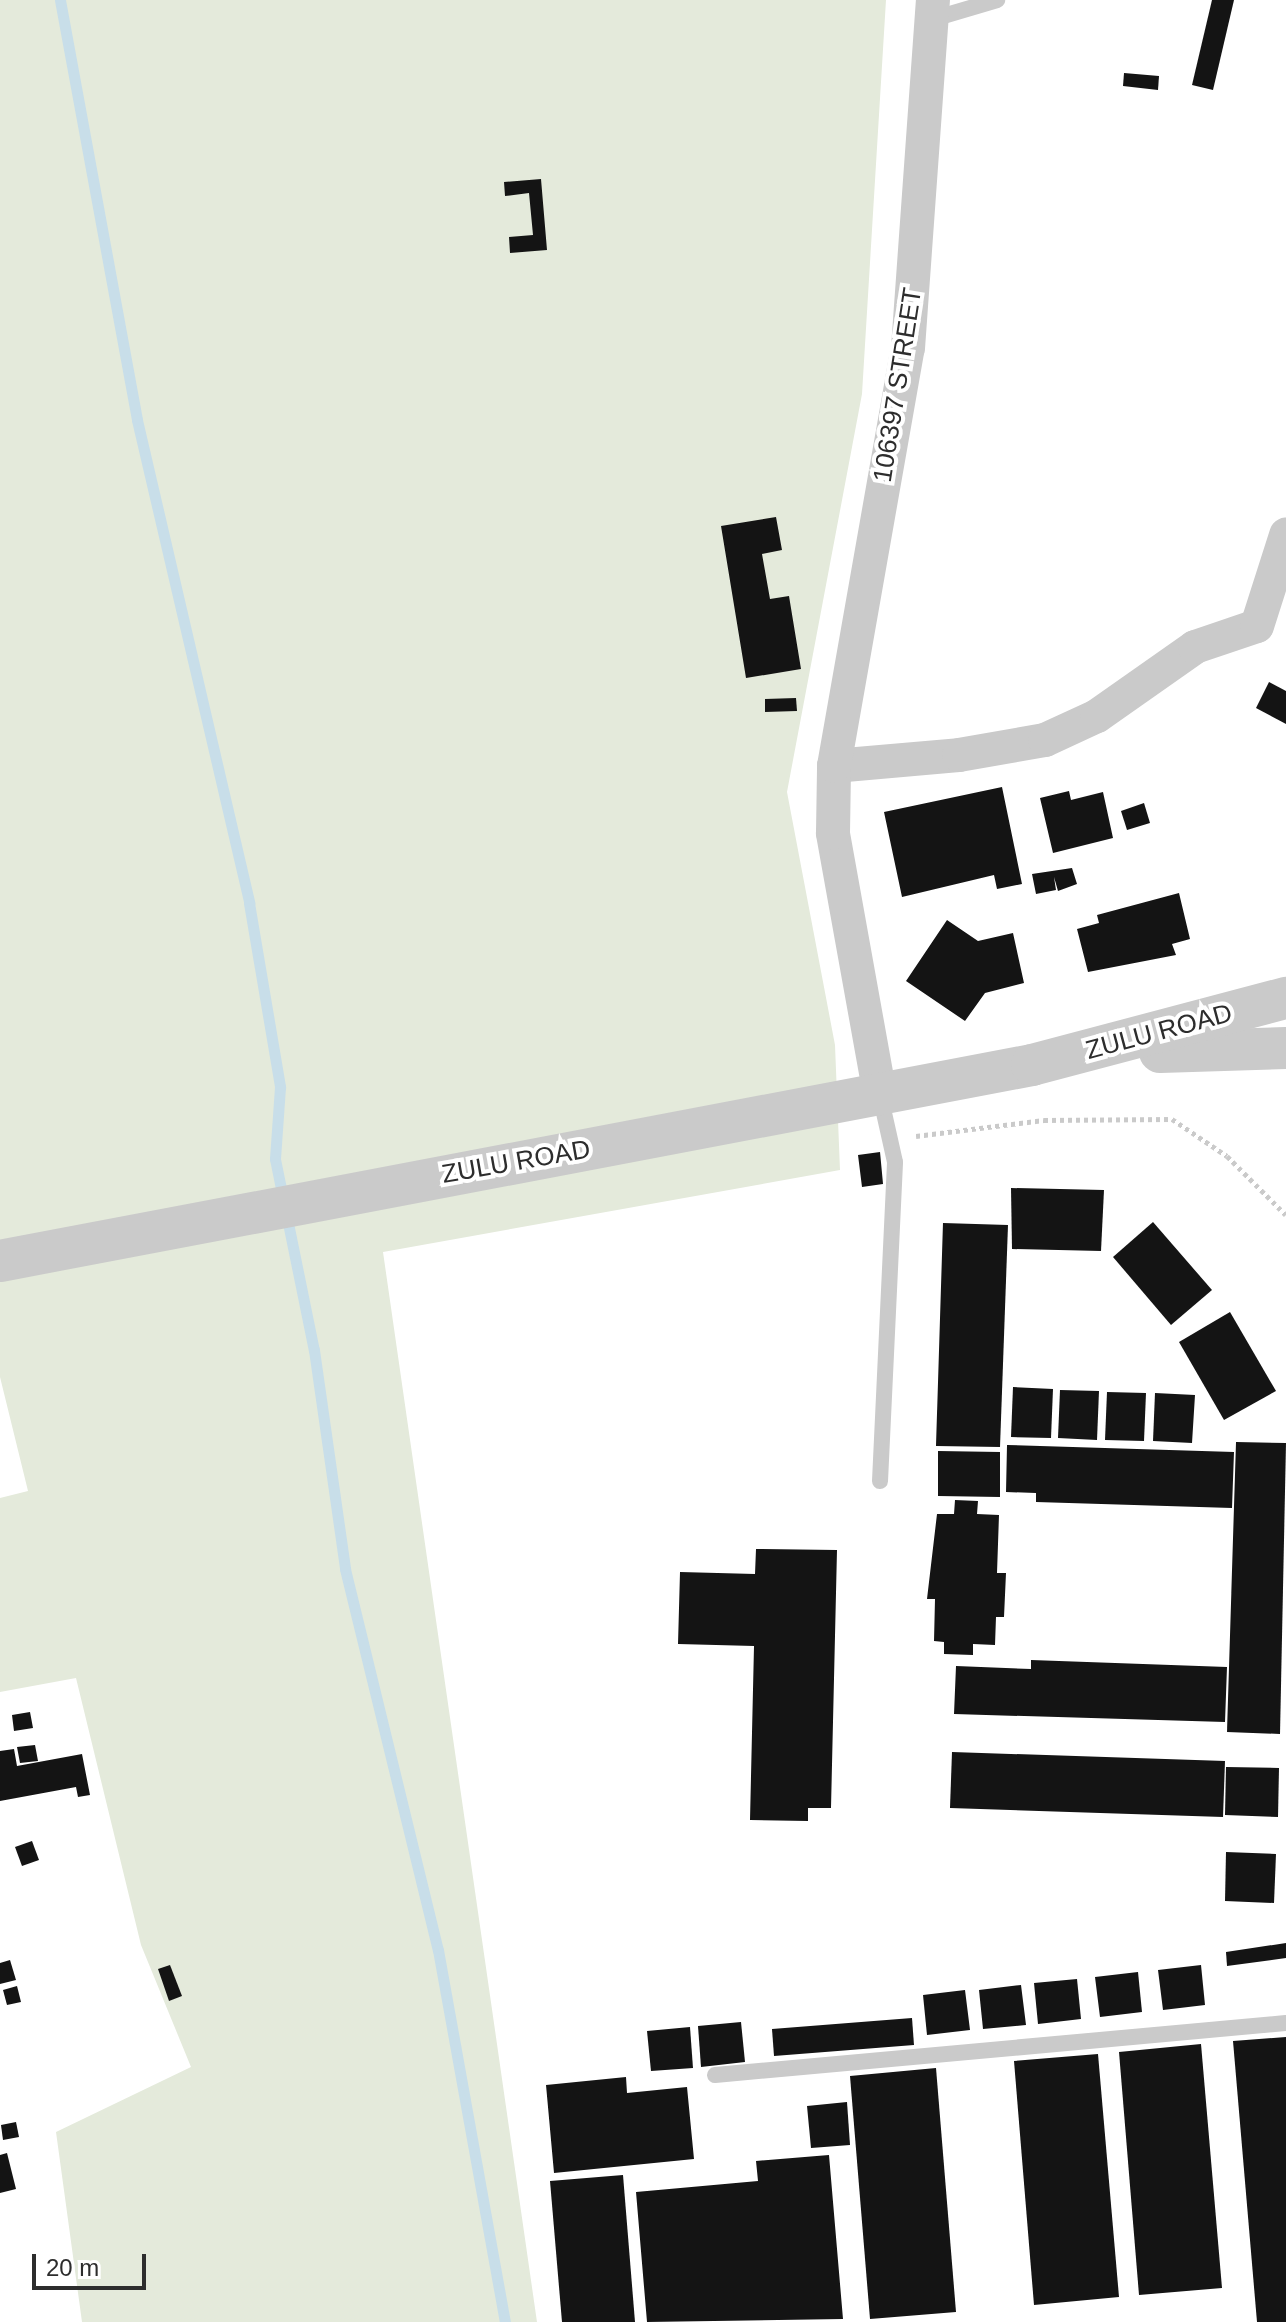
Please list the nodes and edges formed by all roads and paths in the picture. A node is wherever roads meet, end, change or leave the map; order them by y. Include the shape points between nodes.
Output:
1 (997, 0) edge
2 (933, 9) edge
3 (1286, 535) edge
4 (834, 766) junction
5 (1286, 998) edge
6 (1286, 1048) edge
7 (1032, 1065) junction
8 (880, 1095) junction
9 (890, 1140) junction
10 (1286, 1215) edge
11 (0, 1261) edge
12 (880, 1481) dead end
13 (1286, 2023) edge
14 (715, 2075) dead end

1 - 2 lane
2 - 4 street, 106397 STREET via 908,348
3 - 4 street via 1257,626 1195,647 1097,716 1045,740 959,755
4 - 8 street, 106397 STREET via 833,833
5 - 7 street, ZULU ROAD
6 - 7 street, ZULU ROAD via 1245,1045
7 - 8 street, ZULU ROAD
8 - 9 lane
8 - 11 street, ZULU ROAD via 221,1215
9 - 10 path via 1044,1120 1172,1119 1227,1156
9 - 12 lane via 895,1162
13 - 14 lane

